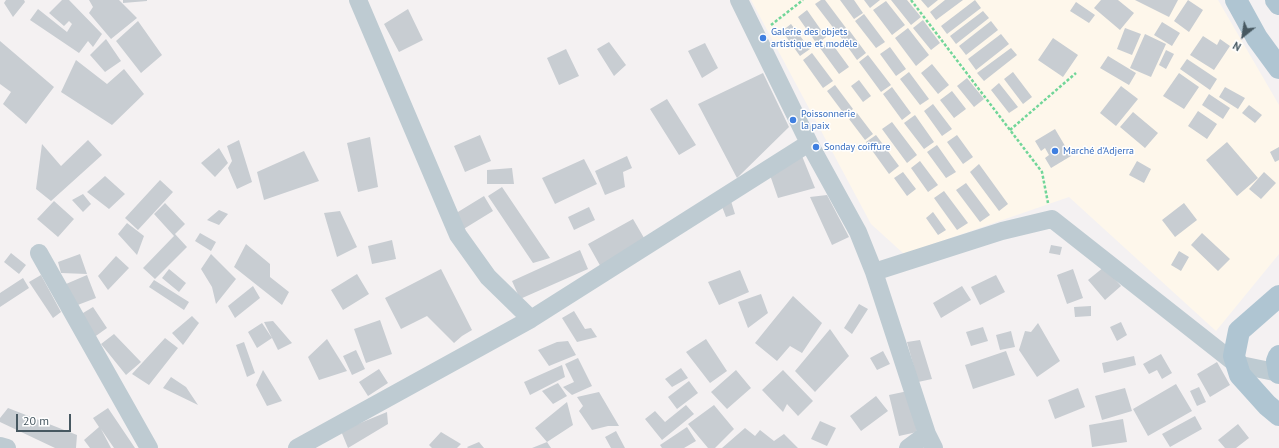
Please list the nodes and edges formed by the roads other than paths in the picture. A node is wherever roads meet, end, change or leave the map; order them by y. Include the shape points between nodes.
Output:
1 (358, 0) edge
2 (739, 0) edge
3 (1236, 0) edge
4 (1276, 0) edge
5 (1279, 4) edge
6 (1279, 68) edge
7 (809, 143) junction
8 (39, 253) dead end
9 (874, 272) junction
10 (1279, 296) edge
11 (531, 319) junction
12 (1279, 356) edge
13 (1236, 364) junction
14 (1279, 373) edge
15 (1279, 415) edge
16 (930, 441) edge
17 (0, 446) edge
18 (7, 448) edge
19 (149, 448) edge
20 (297, 448) edge
21 (908, 448) edge

1 - 11 street via 458,235 488,277
2 - 7 street
3 - 6 main road via 1257,38
4 - 5 main road
7 - 9 street via 858,232
7 - 11 street
8 - 19 street
9 - 13 street via 1002,231 1052,219
9 - 16 street
10 - 13 main road via 1239,331 1234,356
11 - 20 street
12 - 14 main road
13 - 14 street
13 - 15 main road via 1240,375
16 - 21 street
17 - 18 street

